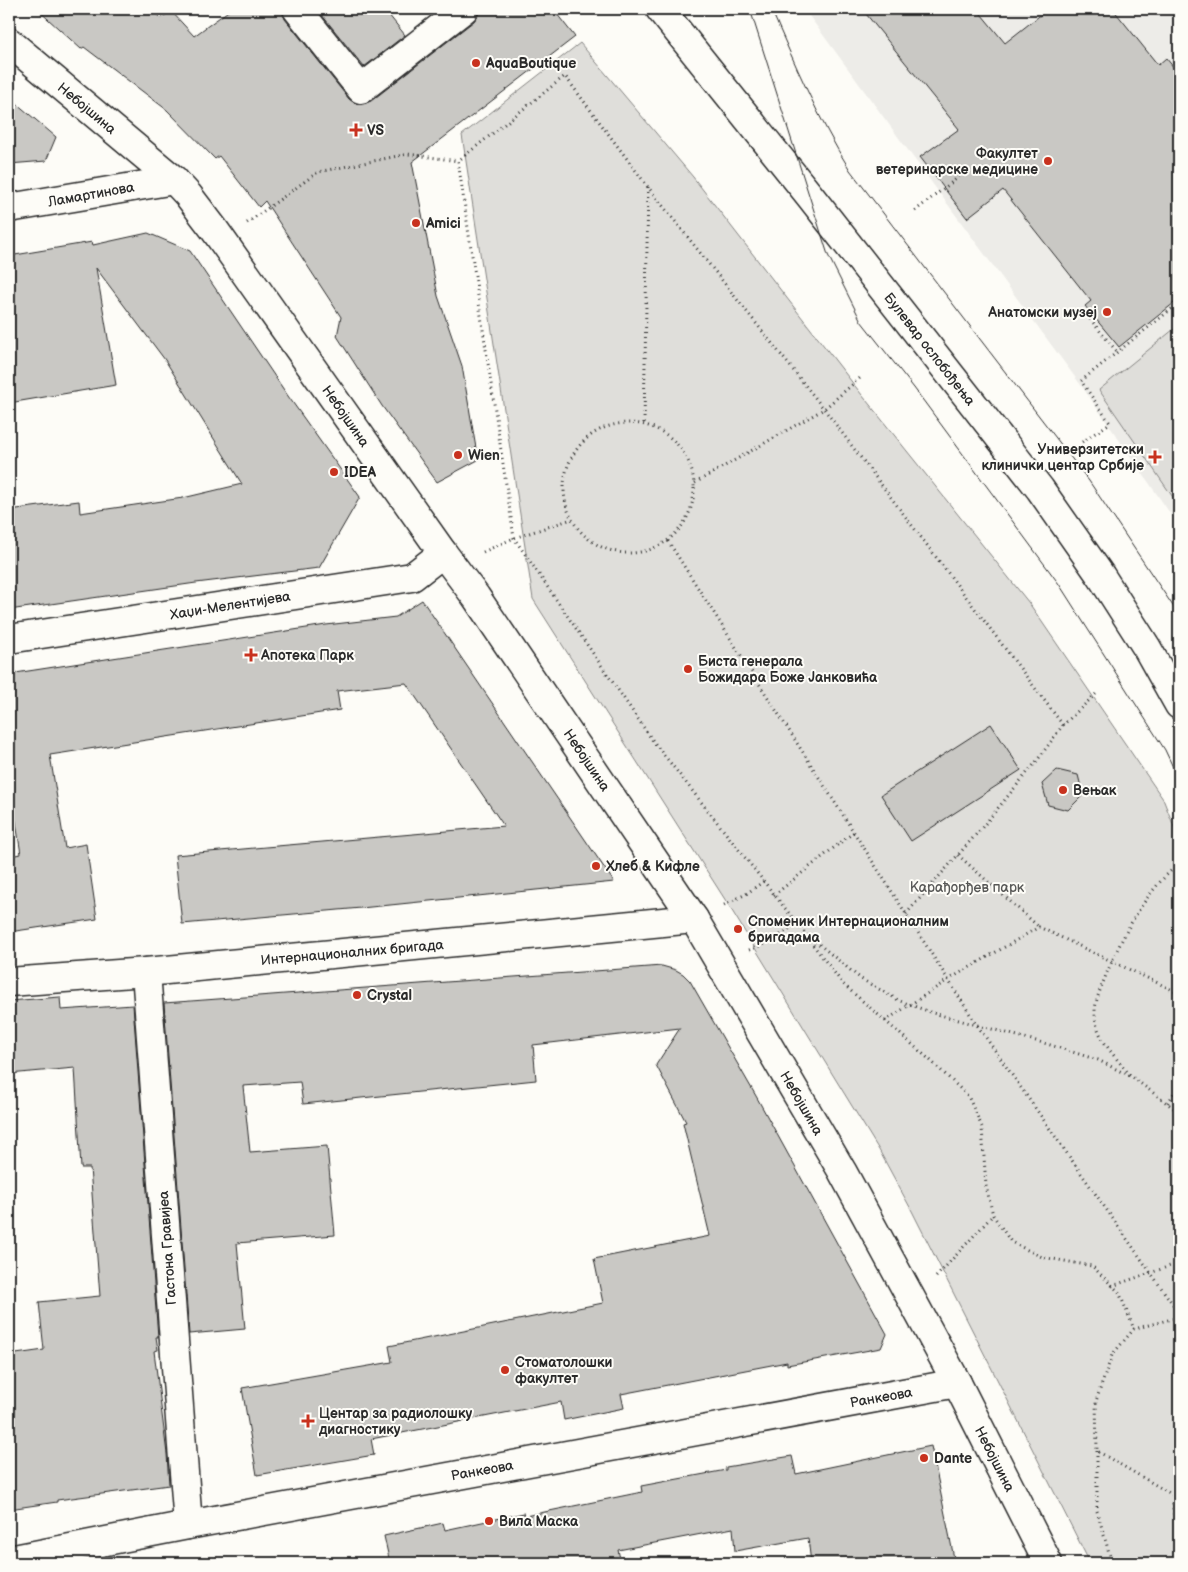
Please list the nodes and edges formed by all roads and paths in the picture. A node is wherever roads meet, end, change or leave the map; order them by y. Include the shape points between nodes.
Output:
1 (297, 9) edge
2 (464, 9) edge
3 (660, 9) edge
4 (686, 9) edge
5 (9, 42) edge
6 (690, 47) junction
7 (458, 161) junction
8 (970, 168) dead end
9 (174, 180) junction
10 (648, 187) junction
11 (9, 208) edge
12 (915, 211) dead end
13 (244, 226) dead end
14 (1179, 303) edge
15 (1090, 319) dead end
16 (1118, 353) junction
17 (860, 378) dead end
18 (824, 409) junction
19 (644, 423) junction
20 (1082, 442) dead end
21 (695, 483) junction
22 (572, 519) junction
23 (514, 538) junction
24 (668, 541) junction
25 (443, 553) junction
26 (480, 553) dead end
27 (9, 639) edge
28 (1098, 692) dead end
29 (1179, 704) edge
30 (1063, 725) junction
31 (854, 832) junction
32 (958, 855) junction
33 (1179, 864) edge
34 (764, 881) junction
35 (774, 896) junction
36 (706, 914) junction
37 (906, 914) junction
38 (796, 924) junction
39 (1040, 927) junction
40 (803, 931) junction
41 (744, 952) dead end
42 (1112, 961) junction
43 (146, 972) junction
44 (948, 980) junction
45 (9, 982) edge
46 (1179, 991) edge
47 (911, 1005) junction
48 (885, 1021) junction
49 (977, 1025) junction
50 (1132, 1077) junction
51 (1179, 1085) edge
52 (1168, 1103) junction
53 (1179, 1112) edge
54 (993, 1215) junction
55 (1179, 1263) edge
56 (1151, 1272) junction
57 (1179, 1272) edge
58 (931, 1282) dead end
59 (1112, 1286) junction
60 (1179, 1304) edge
61 (1179, 1313) edge
62 (1179, 1317) edge
63 (1134, 1329) junction
64 (956, 1383) junction
65 (1097, 1451) junction
66 (1179, 1479) edge
67 (1173, 1495) junction
68 (188, 1525) junction
69 (1179, 1529) edge
70 (9, 1560) edge
71 (1048, 1563) edge
72 (1112, 1563) edge

1 - 2 street via 361,89
3 - 6 street, Булевар ослобођења
4 - 6 street
5 - 9 street, Небојшина
6 - 29 street, Булевар ослобођења via 1040,489 1101,576
7 - 10 path via 565,76
7 - 13 path via 408,154 318,172
7 - 23 path
8 - 12 path
9 - 11 street, Ламартинова
9 - 25 street, Небојшина via 214,229
10 - 18 path
10 - 19 path
14 - 16 path
15 - 16 path
16 - 20 path via 1081,381 1110,423
17 - 18 path
18 - 21 path
18 - 30 path
19 - 21 path via 664,431 680,445 691,463
19 - 22 path via 623,422 602,427 585,439 572,456 564,476 564,498
21 - 24 path via 693,504 687,518
22 - 23 path
22 - 24 path via 585,537 604,548 626,553 648,551
23 - 26 path
23 - 34 path via 653,741
24 - 31 path
25 - 27 street, Хаџи-Мелентијева via 412,577
25 - 36 street, Небојшина
28 - 30 path
30 - 32 path
31 - 35 path
31 - 37 path
32 - 37 path
32 - 39 path
33 - 42 path via 1166,874 1150,895
34 - 35 path
34 - 36 path
35 - 38 path
36 - 43 street, Интернационалних бригада
36 - 64 street, Небојшина
37 - 44 path
38 - 40 path
38 - 41 path via 772,941
39 - 42 path
39 - 44 path
40 - 47 path via 861,979
40 - 48 path via 843,984
42 - 46 path
42 - 50 path via 1095,1012 1101,1038
43 - 45 street, Интернационалних бригада
43 - 68 street, Гастона Гравијеа
44 - 47 path
44 - 49 path
47 - 48 path
47 - 49 path
48 - 54 path via 968,1096 982,1127 986,1186
49 - 50 path via 1098,1060
49 - 56 path
50 - 52 path
51 - 52 path
52 - 53 path
54 - 58 path
54 - 59 path via 1011,1242 1042,1257 1092,1266
55 - 56 path
56 - 59 path
56 - 61 path
57 - 60 path via 1176,1285
59 - 63 path via 1119,1292
62 - 63 path
63 - 65 path via 1112,1355 1096,1402
64 - 68 street, Ранкеова
64 - 71 street, Небојшина
65 - 67 path
65 - 72 path via 1096,1511
66 - 67 path
67 - 69 path via 1173,1512
68 - 70 street, Ранкеова

